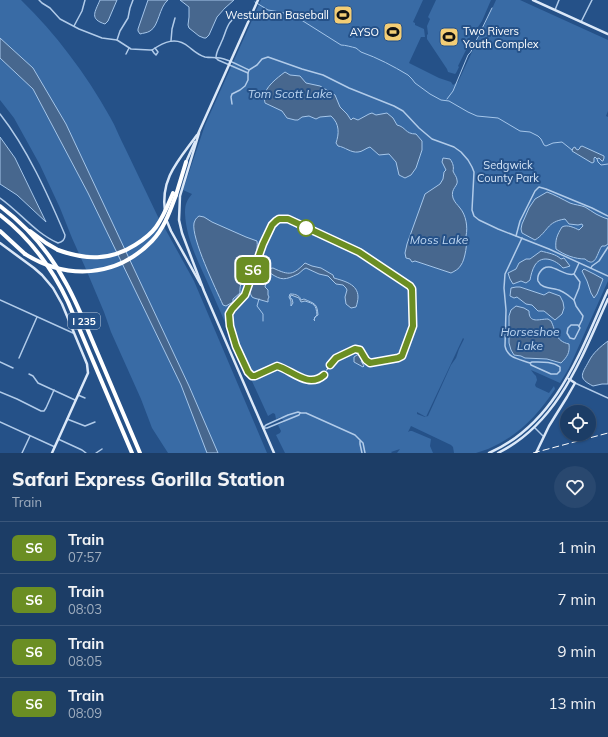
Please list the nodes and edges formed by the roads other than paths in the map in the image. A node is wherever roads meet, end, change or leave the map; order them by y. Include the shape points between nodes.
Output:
1 (39, 0) edge
2 (84, 0) edge
3 (133, 0) edge
4 (258, 0) edge
5 (533, 0) edge
6 (559, 0) edge
7 (592, 0) edge
8 (555, 10) junction
9 (241, 15) dead end
10 (175, 18) dead end
11 (581, 22) junction
12 (74, 26) junction
13 (608, 34) edge
14 (117, 40) junction
15 (171, 41) junction
16 (129, 48) junction
17 (155, 48) junction
18 (152, 50) junction
19 (126, 54) dead end
20 (216, 58) junction
21 (230, 64) junction
22 (249, 70) junction
23 (248, 73) junction
24 (232, 104) dead end
25 (0, 114) edge
26 (199, 133) junction
27 (186, 162) joint
28 (174, 194) junction
29 (0, 198) edge
30 (0, 206) edge
31 (0, 215) edge
32 (608, 216) edge
33 (20, 223) junction
34 (0, 231) edge
35 (516, 236) junction
36 (522, 238) junction
37 (0, 243) edge
38 (608, 247) edge
39 (578, 262) junction
40 (591, 268) junction
41 (574, 274) junction
42 (608, 276) edge
43 (608, 290) edge
44 (204, 291) junction
45 (608, 298) edge
46 (574, 300) junction
47 (0, 301) edge
48 (38, 318) junction
49 (579, 326) junction
50 (74, 334) junction
51 (19, 358) dead end
52 (0, 362) edge
53 (530, 363) junction
54 (13, 368) dead end
55 (29, 374) dead end
56 (567, 378) junction
57 (570, 380) junction
58 (575, 383) junction
59 (54, 390) junction
60 (0, 392) edge
61 (78, 395) junction
62 (85, 398) dead end
63 (608, 398) edge
64 (76, 400) junction
65 (67, 419) junction
66 (0, 422) edge
67 (95, 422) dead end
68 (532, 425) junction
69 (263, 428) junction
70 (534, 428) junction
71 (123, 432) junction
72 (30, 436) junction
73 (543, 436) junction
74 (58, 439) junction
75 (360, 441) junction
76 (55, 447) junction
77 (102, 449) dead end
78 (22, 453) edge
79 (52, 453) edge
80 (86, 453) edge
81 (96, 453) edge
82 (128, 453) edge
83 (132, 453) edge
84 (141, 453) edge
85 (274, 453) edge
86 (362, 453) edge
87 (365, 453) edge
88 (489, 453) edge
89 (498, 453) edge
90 (536, 453) edge

1 - 12 street via 60,19
2 - 12 street via 82,11
3 - 14 street via 128,18
4 - 21 street
5 - 8 street
6 - 8 street
7 - 11 street
8 - 11 street
9 - 20 street via 227,27
10 - 15 street
11 - 13 street
12 - 14 street via 102,38
14 - 16 street
15 - 17 street
15 - 20 street via 184,43 201,56
16 - 18 street
16 - 19 street
17 - 18 street
17 - 18 street via 157,55
20 - 21 street
21 - 22 street
21 - 23 street
21 - 26 street
22 - 23 street
22 - 35 street via 264,58 271,58 329,78 397,107 432,138 454,147 469,161 474,172 472,208 476,218
23 - 24 street via 245,86 230,97
25 - 29 street via 42,183 65,235 63,241 58,243 41,234
26 - 27 street
26 - 44 street via 181,190 179,216 182,232
26 - 44 street via 170,172 164,201 165,216 171,231
27 - 28 highway
28 - 33 highway, bridge via 163,216 147,237 114,255 93,258 58,250
28 - 34 highway, bridge via 166,221 152,241 120,264 96,271 70,271 43,264 25,254
30 - 33 highway, I 235
31 - 71 highway, I 235 via 30,244 58,282
32 - 35 street via 539,187 520,221
33 - 84 highway, I 235 via 47,253 67,284
35 - 36 street
36 - 39 street
36 - 53 street via 505,274 505,346 509,355
37 - 50 street via 31,265 47,281 57,295
38 - 40 street
39 - 40 street
39 - 41 street
40 - 42 street
41 - 46 street via 580,282
41 - 46 street via 568,275 547,266 542,269 538,278 543,286 560,290
43 - 56 street
44 - 69 street
45 - 57 street
46 - 49 street via 583,316
47 - 48 street
48 - 50 street
48 - 51 street
49 - 49 street via 572,325 568,328 570,338 574,340
50 - 61 street via 88,372
52 - 54 street
53 - 53 street via 553,374 560,371 560,367 553,363
55 - 59 street via 38,383
56 - 57 street
56 - 68 street
57 - 58 street
57 - 70 street
58 - 63 street
58 - 73 street
59 - 60 street via 44,411
59 - 64 street
61 - 62 street
61 - 64 street
64 - 65 street
65 - 67 street via 85,426
65 - 74 street
66 - 72 street
68 - 70 street
68 - 88 street via 516,438
69 - 75 street via 301,413 355,436
69 - 85 street
70 - 73 street
70 - 89 street via 516,443
71 - 82 highway
71 - 83 highway, I 235
72 - 76 street
72 - 78 street
73 - 90 street
74 - 76 street
74 - 80 street
75 - 86 street
75 - 87 street
76 - 79 street
77 - 81 street

